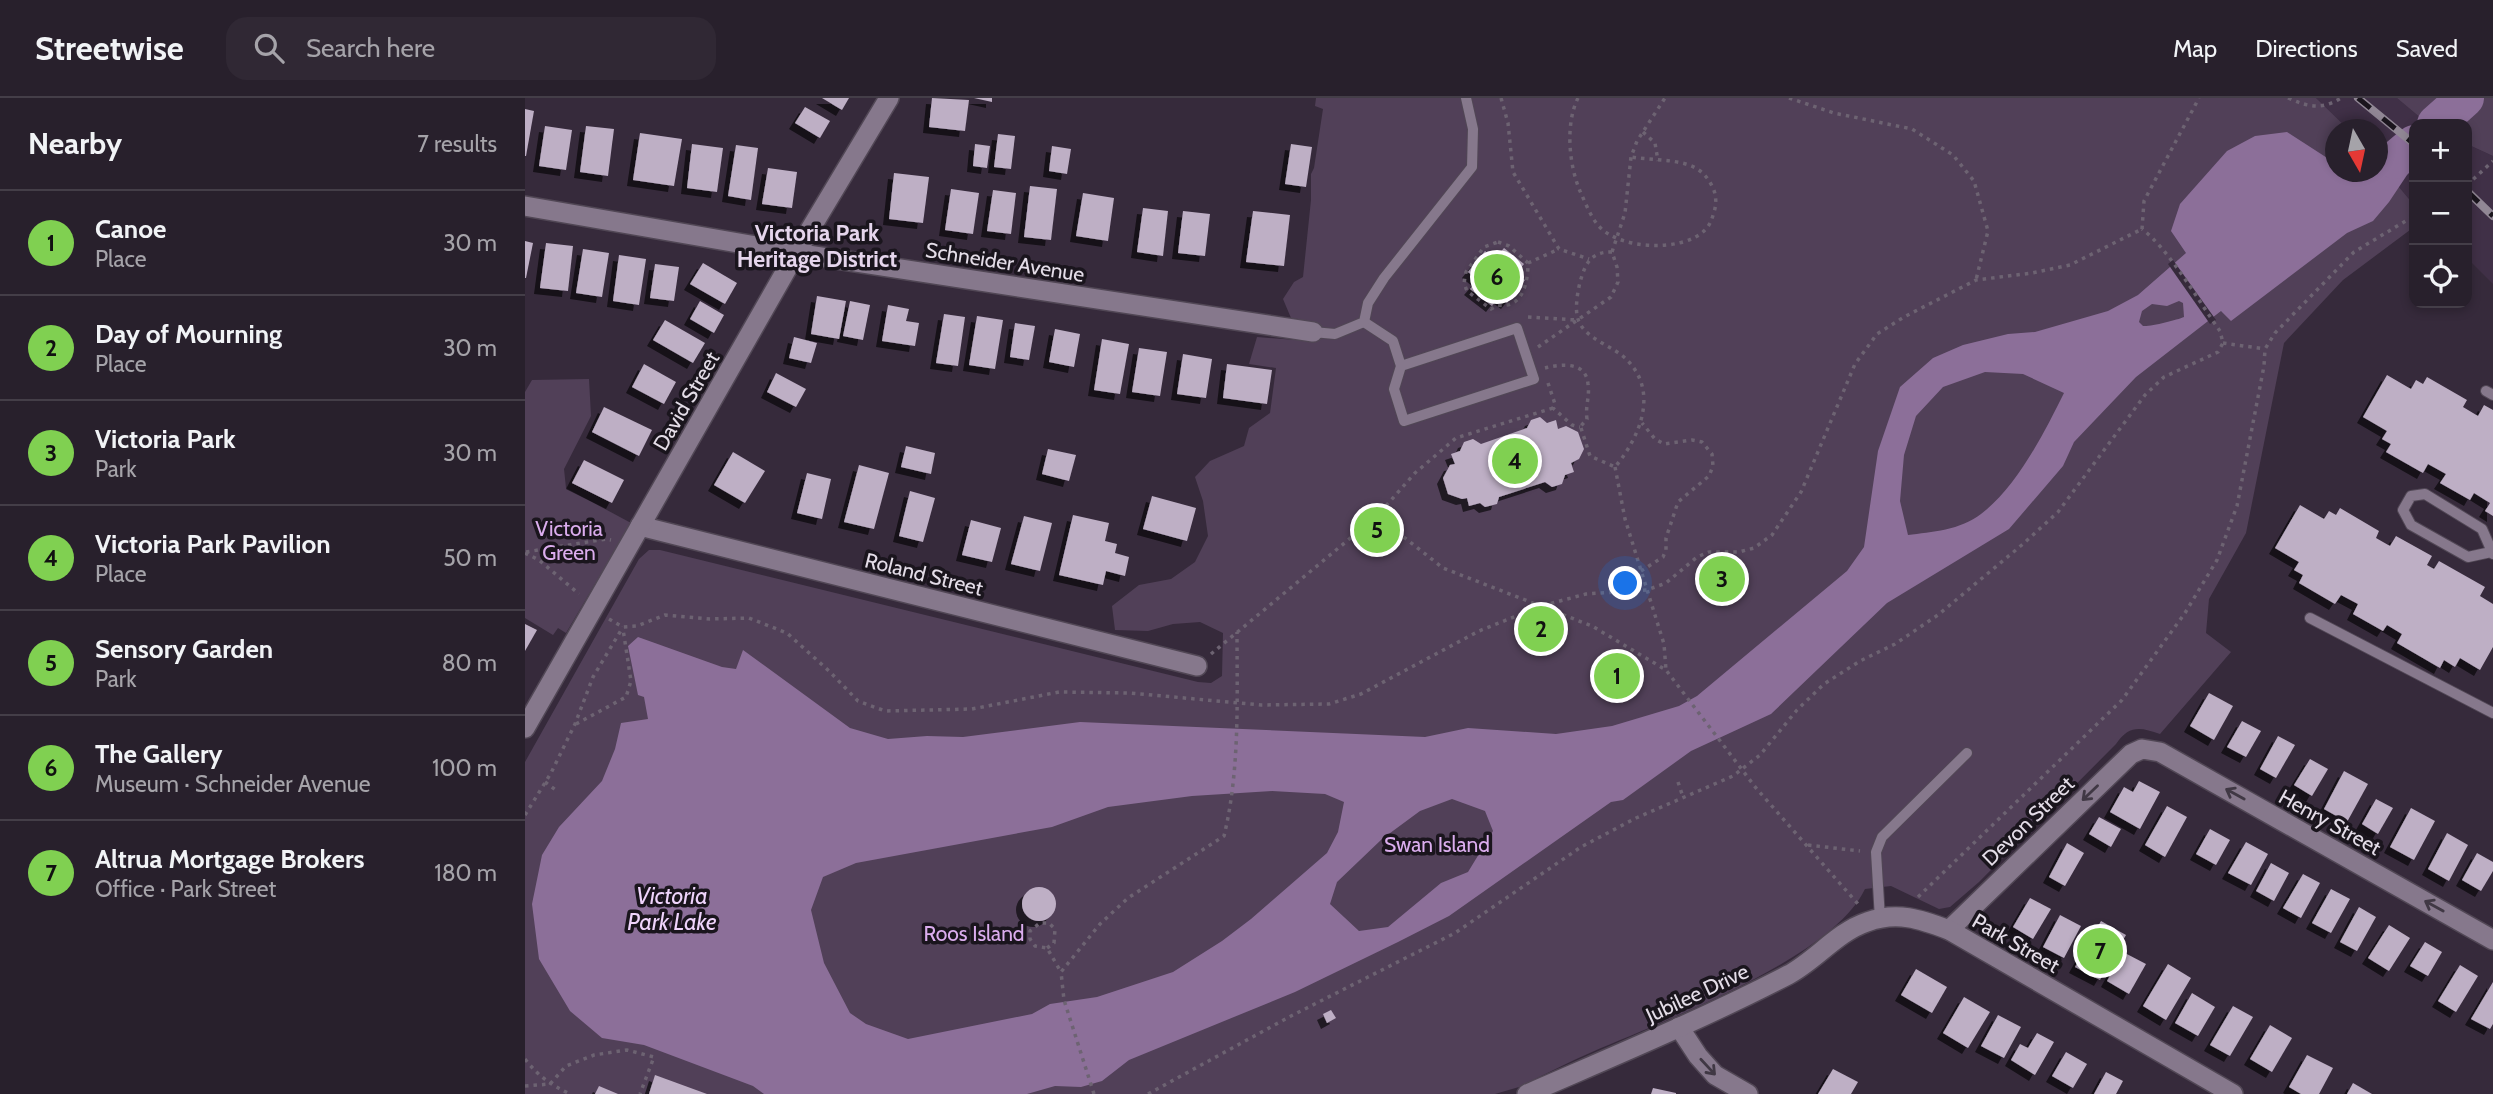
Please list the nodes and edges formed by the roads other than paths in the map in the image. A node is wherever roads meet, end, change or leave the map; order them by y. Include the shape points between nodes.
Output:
1 (889, 98) edge
2 (1466, 98) edge
3 (525, 206) edge
4 (796, 253) junction
5 (1364, 322) junction
6 (1313, 332) joint
7 (1401, 366) junction
8 (641, 526) junction
9 (2492, 553) edge
10 (2310, 618) dead end
11 (1197, 666) road end
12 (2493, 713) edge
13 (525, 727) edge
14 (2142, 749) joint
15 (1967, 753) dead end
16 (1879, 919) junction
17 (1949, 930) junction
18 (2493, 940) edge
19 (1679, 1027) junction
20 (1527, 1094) edge
21 (1748, 1094) edge
22 (2233, 1094) edge

1 - 4 street, David Street
2 - 5 lane via 1473,129 1472,167 1384,278 1368,303
3 - 4 street, Schneider Avenue
4 - 6 street, Schneider Avenue
4 - 8 street, David Street
5 - 6 lane via 1335,334
5 - 7 lane via 1393,341
7 - 7 lane via 1517,328 1534,379 1404,421 1394,389
8 - 11 street, Roland Street
8 - 13 street, David Street
9 - 9 lane via 2468,557 2411,525 2403,510 2411,496 2425,494 2482,529
10 - 12 lane
14 -> 17 street, Devon Street via 2131,754
18 -> 14 street, Henry Street via 2159,752
15 - 16 lane via 1882,837 1876,852
16 - 17 street, Park Street via 1897,915 1917,918
16 - 19 street, Jubilee Drive via 1855,928 1790,974
17 - 22 street, Park Street
19 - 20 street, Jubilee Drive
19 -> 21 street via 1715,1075

